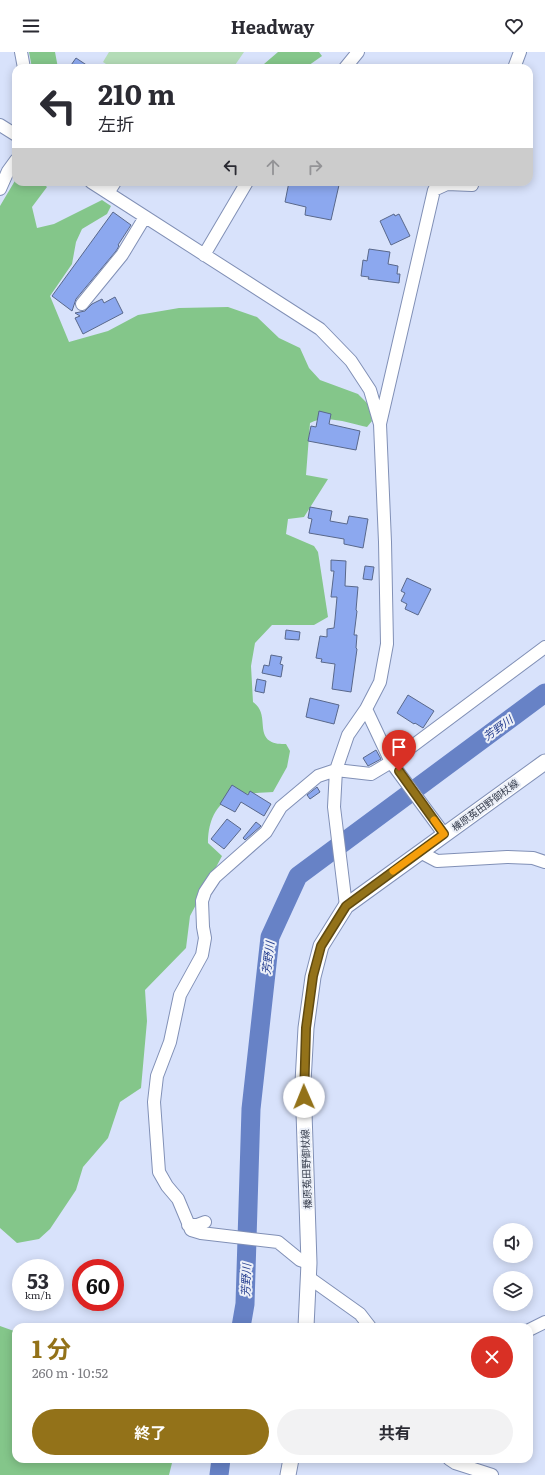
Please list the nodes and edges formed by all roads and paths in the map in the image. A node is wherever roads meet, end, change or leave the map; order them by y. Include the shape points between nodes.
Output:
1 (21, 52) edge
2 (358, 52) edge
3 (520, 52) edge
4 (23, 64) edge
5 (348, 64) edge
6 (516, 64) edge
7 (0, 125) edge
8 (12, 132) edge
9 (12, 166) edge
10 (97, 186) edge
11 (112, 186) edge
12 (246, 186) edge
13 (443, 186) edge
14 (0, 189) edge
15 (108, 193) junction
16 (145, 217) junction
17 (204, 255) junction
18 (82, 304) dead end
19 (380, 424) junction
20 (545, 647) edge
21 (366, 709) junction
22 (545, 762) edge
23 (395, 767) junction
24 (336, 770) junction
25 (441, 831) junction
26 (420, 852) junction
27 (545, 862) edge
28 (346, 902) junction
29 (205, 1222) dead end
30 (188, 1225) junction
31 (308, 1270) junction
32 (545, 1322) edge
33 (306, 1323) edge
34 (366, 1323) edge
35 (533, 1328) edge
36 (290, 1463) edge
37 (455, 1463) edge
38 (288, 1475) edge
39 (492, 1475) edge

1 - 4 street
2 - 5 street
3 - 6 street
7 - 8 street
9 - 14 street
10 - 15 street
11 - 15 street
12 - 17 street
13 - 19 street via 434,190
15 - 16 street
16 - 17 street
16 - 18 street via 122,255
17 - 19 street via 320,329 351,361 370,390
19 - 21 street via 387,644 380,682
20 - 23 street
21 - 23 street
21 - 24 street via 348,735
22 - 25 main road, 榛原菟田野御杖線
23 - 24 street via 371,774
23 - 25 street
24 - 28 street via 334,807
24 - 30 street via 318,776 286,803 266,832 216,877 202,901 205,938 202,955 180,995 170,1042 157,1076 154,1102 159,1172 178,1199
25 - 26 main road, 榛原菟田野御杖線
26 - 27 street via 436,861 507,857 533,858
26 - 28 main road, 榛原菟田野御杖線
28 - 31 main road, 榛原菟田野御杖線 via 321,946 313,976 306,1028 303,1082
29 - 30 street
30 - 31 street via 191,1230 201,1233 278,1242
31 - 33 main road, 榛原菟田野御杖線
31 - 34 street via 360,1314
32 - 35 street
36 - 38 main road
37 - 39 street

